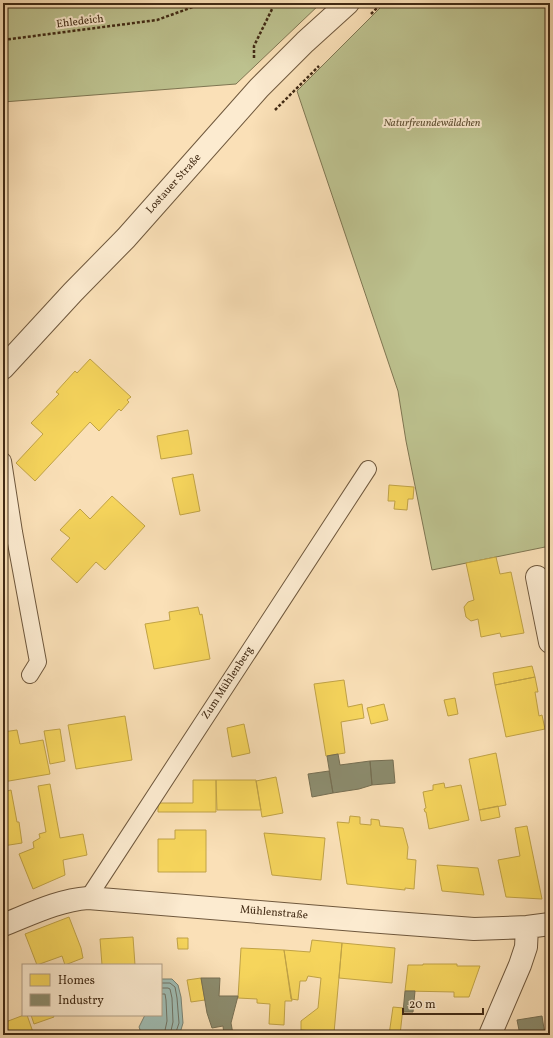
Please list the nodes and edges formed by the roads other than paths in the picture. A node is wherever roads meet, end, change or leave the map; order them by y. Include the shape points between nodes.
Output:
1 (348, 3) edge
2 (3, 368) edge
3 (3, 462) edge
4 (368, 469) dead end
5 (537, 577) dead end
6 (550, 642) edge
7 (30, 675) dead end
8 (88, 898) junction
9 (550, 924) edge
10 (3, 925) edge
11 (527, 927) junction
12 (490, 1035) edge

1 - 2 street, Lostauer Straße via 260,88 126,238
3 - 7 lane via 38,662
4 - 8 lane, Zum Mühlenberg
5 - 6 street
8 - 10 street, Mühlenstraße via 60,903
8 - 11 street, Mühlenstraße via 360,921 466,928
9 - 11 street, Mühlenstraße
11 - 12 street via 526,947 520,965

